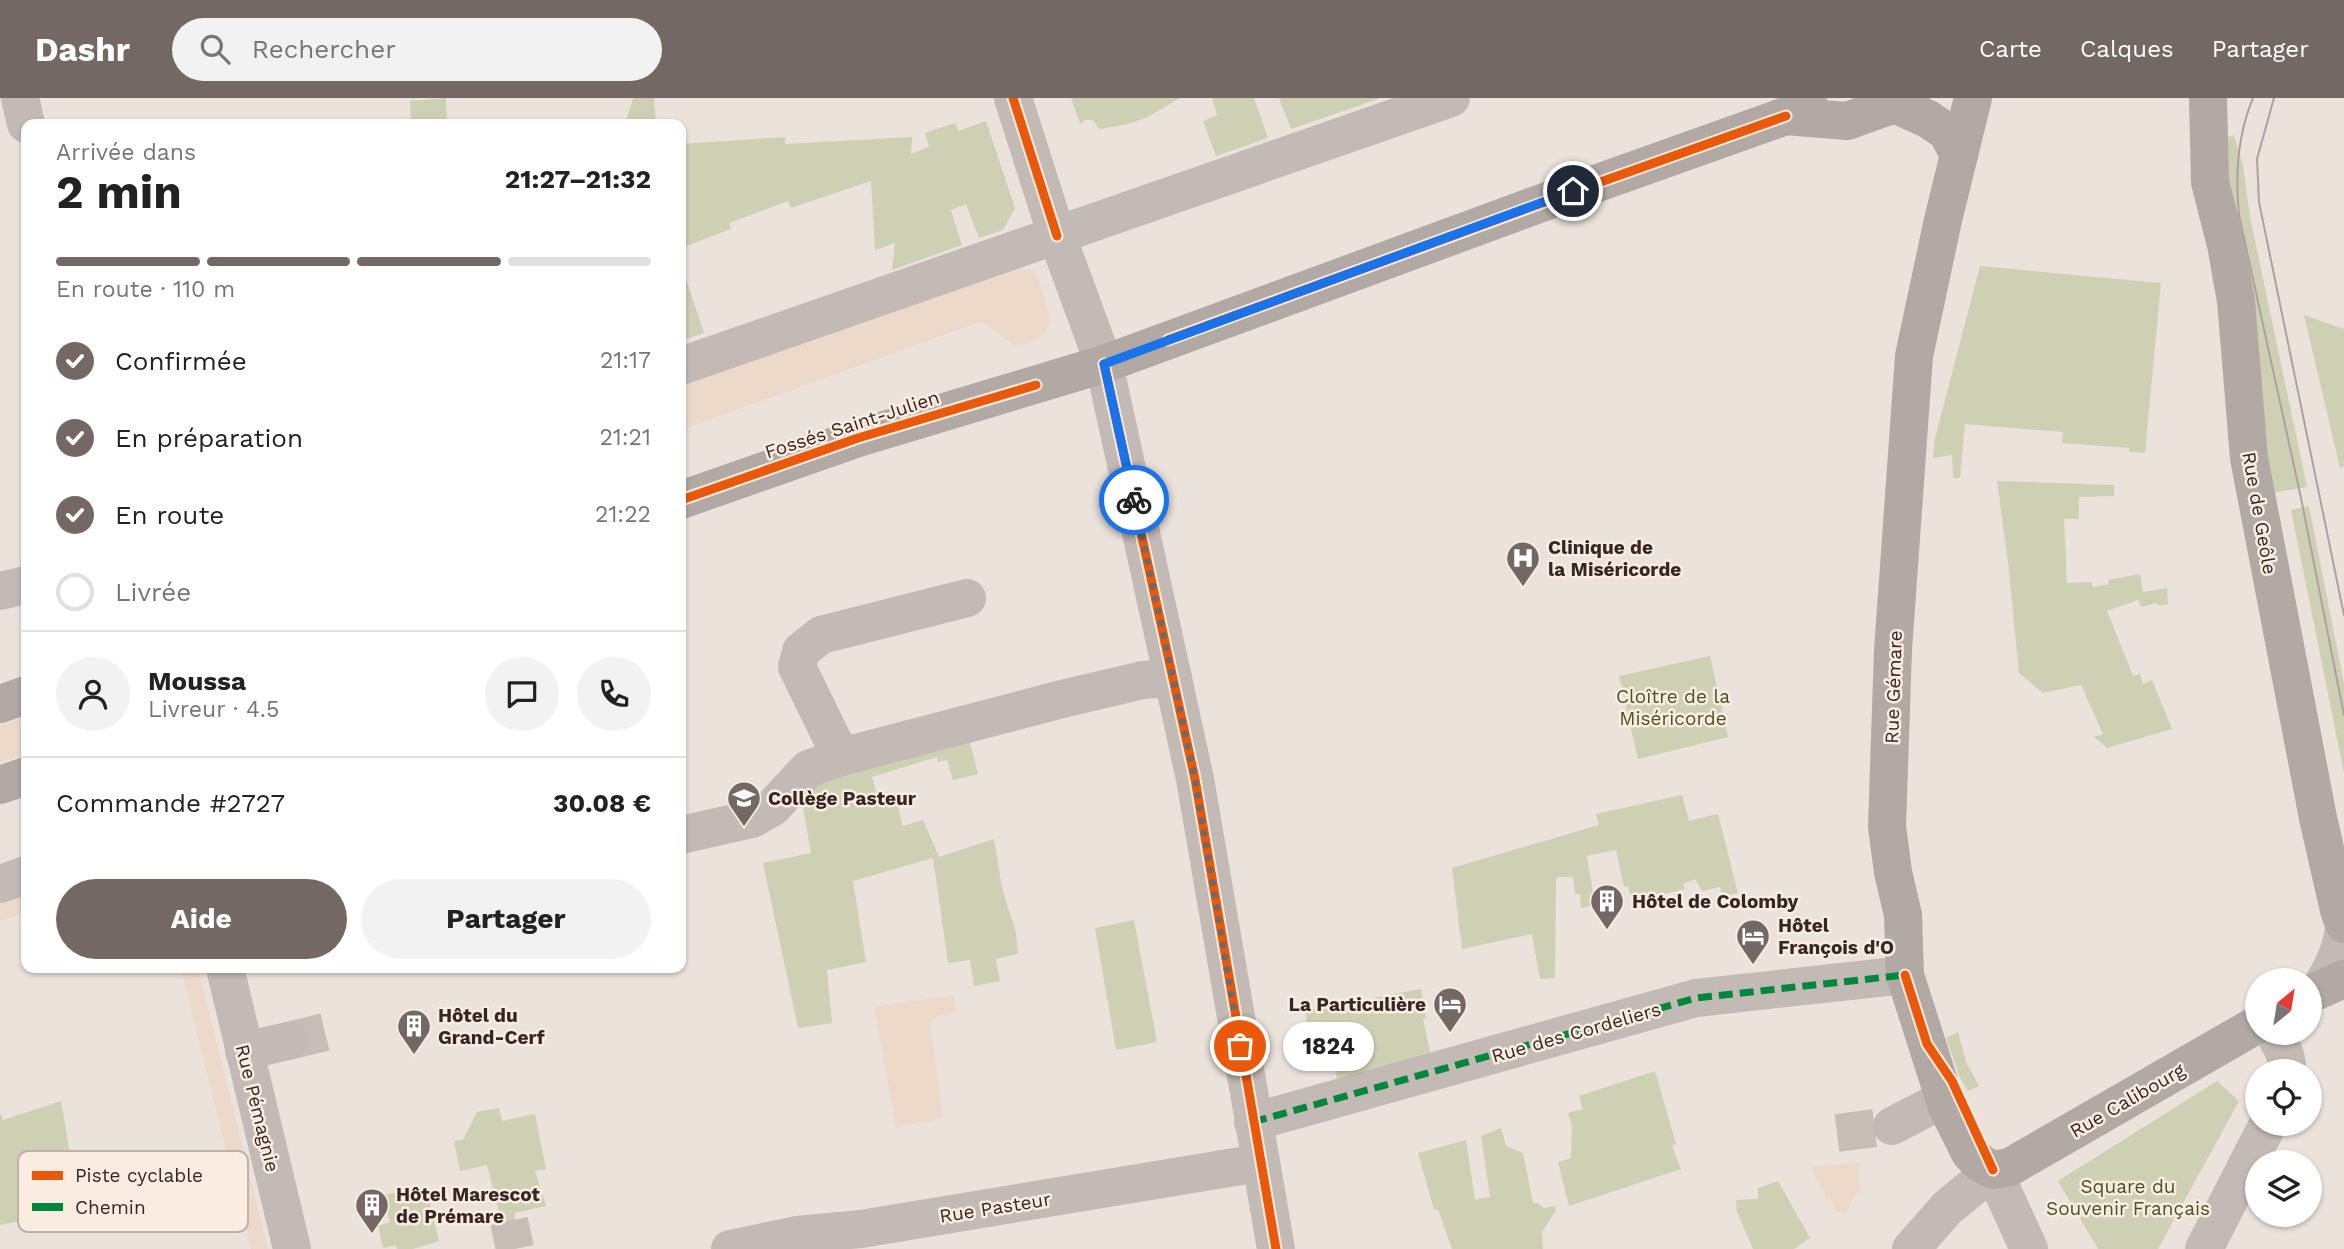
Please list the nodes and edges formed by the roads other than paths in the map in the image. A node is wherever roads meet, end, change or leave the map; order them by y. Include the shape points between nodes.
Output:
1 (20, 98) edge
2 (1013, 98) edge
3 (1451, 98) edge
4 (1973, 98) edge
5 (2208, 98) edge
6 (1902, 101) edge
7 (1797, 107) edge
8 (25, 119) edge
9 (1959, 155) junction
10 (1057, 236) junction
11 (686, 364) edge
12 (1104, 364) junction
13 (686, 498) edge
14 (21, 586) edge
15 (0, 592) edge
16 (967, 598) dead end
17 (1175, 686) junction
18 (21, 697) edge
19 (0, 704) edge
20 (1135, 704) dead end
21 (841, 757) junction
22 (21, 778) edge
23 (0, 785) edge
24 (686, 834) edge
25 (21, 877) edge
26 (0, 884) edge
27 (2344, 926) edge
28 (226, 973) edge
29 (1905, 975) junction
30 (2325, 987) edge
31 (2245, 1031) edge
32 (288, 1041) tunnel mouth
33 (244, 1051) junction
34 (1944, 1099) junction
35 (1253, 1122) junction
36 (1892, 1126) tunnel mouth
37 (2262, 1136) edge
38 (1259, 1163) junction
39 (1993, 1170) junction
40 (292, 1249) edge
41 (730, 1249) edge
42 (1276, 1249) edge
43 (1911, 1249) edge
44 (2029, 1249) edge
45 (2204, 1249) edge

1 - 8 street
2 - 10 street
3 - 10 street
4 - 9 main road, Rue Gémare
5 - 27 main road, Rue de Geôle via 2210,182 2236,301 2249,458 2318,818
6 - 7 main road, Fossés Saint-Julien via 1847,121
6 - 9 main road via 1947,132
7 - 12 main road, Fossés Saint-Julien
9 - 29 main road, Rue Gémare via 1914,356 1893,650 1887,827 1903,915
10 - 11 street
10 - 12 street
12 - 13 main road, Fossés Saint-Julien via 858,438
12 - 17 street
14 - 15 street
16 - 21 street via 821,635 801,651 797,667
17 - 20 street
17 - 21 street via 1143,680
17 - 35 street via 1195,779 1196,879 1226,1048
18 - 19 main road
21 - 24 street via 808,769 774,807 752,819
22 - 23 main road
25 - 26 street
27 - 30 street via 2342,946
28 - 33 street, Rue Pémagnie
29 - 34 main road, Rue Gémare
29 - 35 street, Rue des Cordeliers via 1657,1003
31 - 39 main road, Rue Calibourg via 2010,1167
32 - 33 street
33 - 40 street, Rue Pémagnie
34 - 36 street
34 - 39 main road, Rue Gémare via 1970,1153
35 - 38 street
37 - 45 street
38 - 41 street, Rue Pasteur
38 - 42 street
39 - 43 street via 1947,1208
39 - 44 street, Rue Gémare

